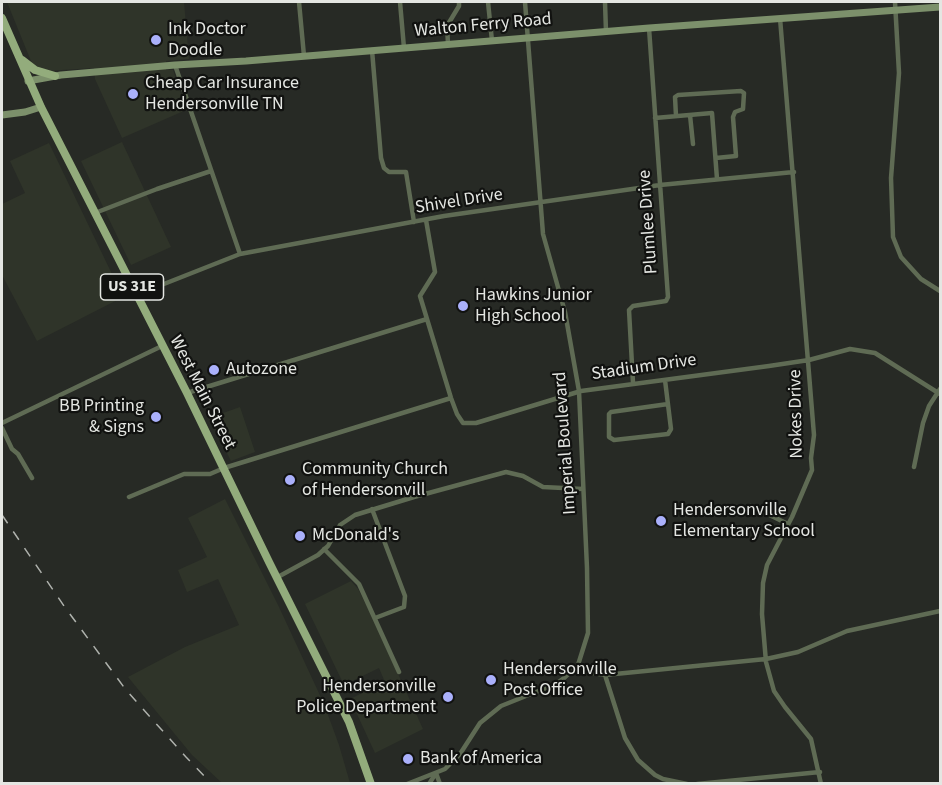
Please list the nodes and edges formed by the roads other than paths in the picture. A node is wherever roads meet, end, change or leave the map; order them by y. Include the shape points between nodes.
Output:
1 (299, 2) edge
2 (400, 2) edge
3 (459, 2) edge
4 (488, 2) edge
5 (525, 2) edge
6 (605, 2) edge
7 (896, 6) edge
8 (940, 7) edge
9 (2, 18) edge
10 (780, 18) junction
11 (649, 28) junction
12 (606, 32) junction
13 (527, 38) junction
14 (492, 41) junction
15 (448, 44) junction
16 (404, 48) junction
17 (372, 50) junction
18 (18, 56) junction
19 (304, 56) junction
20 (175, 65) junction
21 (55, 76) junction
22 (28, 81) junction
23 (40, 107) junction
24 (2, 115) edge
25 (690, 115) junction
26 (676, 116) junction
27 (655, 118) junction
28 (693, 144) dead end
29 (716, 158) junction
30 (211, 171) junction
31 (794, 172) junction
32 (717, 179) junction
33 (660, 185) junction
34 (540, 204) junction
35 (94, 213) junction
36 (426, 220) junction
37 (414, 222) junction
38 (240, 254) junction
39 (940, 291) edge
40 (136, 295) junction
41 (427, 319) junction
42 (162, 346) junction
43 (809, 360) junction
44 (665, 380) junction
45 (633, 383) junction
46 (579, 391) junction
47 (939, 392) edge
48 (187, 393) junction
49 (451, 398) junction
50 (668, 404) junction
51 (2, 423) edge
52 (2, 428) edge
53 (914, 467) dead end
54 (224, 468) junction
55 (32, 478) dead end
56 (583, 489) junction
57 (129, 497) dead end
58 (751, 506) dead end
59 (372, 509) junction
60 (788, 524) junction
61 (324, 549) junction
62 (276, 578) junction
63 (940, 611) edge
64 (375, 618) junction
65 (766, 658) junction
66 (578, 665) junction
67 (399, 672) dead end
68 (605, 675) junction
69 (820, 772) junction
70 (436, 773) junction
71 (369, 774) junction
72 (371, 783) edge
73 (378, 783) edge
74 (407, 783) edge
75 (429, 783) edge
76 (440, 783) edge
77 (687, 783) edge
78 (697, 783) edge
79 (821, 783) edge

1 - 19 street
2 - 16 street
3 - 15 street via 447,26
4 - 14 street
5 - 13 street, Imperial Boulevard
6 - 12 street
7 - 8 street, Walton Ferry Road
7 - 10 street, Walton Ferry Road
7 - 39 street via 899,73 891,178 893,237 901,257 921,279
9 - 18 main road, West Main Street / US 31E
10 - 11 street, Walton Ferry Road
10 - 31 street, Nokes Drive
11 - 12 street, Walton Ferry Road
11 - 27 street, Plumlee Drive
12 - 13 street, Walton Ferry Road
13 - 14 street, Walton Ferry Road
13 - 34 street, Imperial Boulevard
14 - 15 street, Walton Ferry Road
15 - 16 street, Walton Ferry Road
16 - 17 street, Walton Ferry Road
17 - 19 street, Walton Ferry Road
17 - 37 street via 381,158 389,172 406,172
18 - 21 main road via 32,69
18 - 22 main road, West Main Street / US 31E
19 - 20 street, Walton Ferry Road
20 - 21 street, Walton Ferry Road
20 - 30 street
21 - 22 street, Walton Ferry Road
22 - 23 main road, West Main Street / US 31E
23 - 24 street
23 - 35 main road, West Main Street / US 31E
25 - 26 street
25 - 28 street
25 - 29 street via 714,115
26 - 27 street
26 - 29 street via 678,95 744,93 743,109 733,117 736,156
27 - 33 street, Plumlee Drive
29 - 32 street
30 - 35 street
30 - 38 street
31 - 32 street, Shivel Drive
31 - 43 street, Nokes Drive
32 - 33 street, Shivel Drive
33 - 34 street, Shivel Drive
33 - 45 street, Plumlee Drive via 668,297 666,301 629,310
34 - 36 street, Shivel Drive
34 - 46 street, Imperial Boulevard via 543,234 565,312
35 - 40 main road, West Main Street / US 31E
36 - 37 street, Shivel Drive
36 - 41 street, Stadium Drive via 435,272 420,296
37 - 38 street, Shivel Drive
38 - 40 street, Shivel Drive
40 - 42 main road, West Main Street / US 31E
41 - 48 street
41 - 49 street, Stadium Drive
42 - 48 main road, West Main Street / US 31E
42 - 51 street
43 - 44 street, Stadium Drive
43 - 47 street, Stadium Drive via 850,349 875,353
43 - 60 street, Nokes Drive via 812,470
44 - 45 street, Stadium Drive
44 - 50 street
45 - 46 street, Stadium Drive
46 - 49 street, Stadium Drive via 469,424 460,419
46 - 56 street, Imperial Boulevard
47 - 53 street via 923,423
48 - 54 main road, West Main Street / US 31E
49 - 54 street
50 - 50 street via 668,434 614,440 609,437 611,412
52 - 55 street
54 - 57 street via 210,474 184,474
54 - 62 main road, West Main Street / US 31E
56 - 59 street via 543,487 506,472
56 - 66 street, Imperial Boulevard via 588,633
58 - 60 street
59 - 61 street via 340,525
59 - 64 street via 405,596 404,607
60 - 65 street, Nokes Drive via 767,565 764,583
61 - 62 street
61 - 64 street via 358,584
62 - 71 main road, West Main Street / US 31E via 350,722
63 - 65 street via 847,631 798,652
64 - 67 street
65 - 68 street
65 - 69 street, Nokes Drive via 774,691 812,739
66 - 68 street via 587,672
66 - 70 street via 556,684 494,711 480,723 456,758
68 - 77 street via 625,738 638,760 663,779
69 - 78 street
69 - 79 street, Nokes Drive
70 - 74 street
70 - 75 street
70 - 76 street
71 - 72 main road, West Main Street / US 31E
71 - 73 main road

